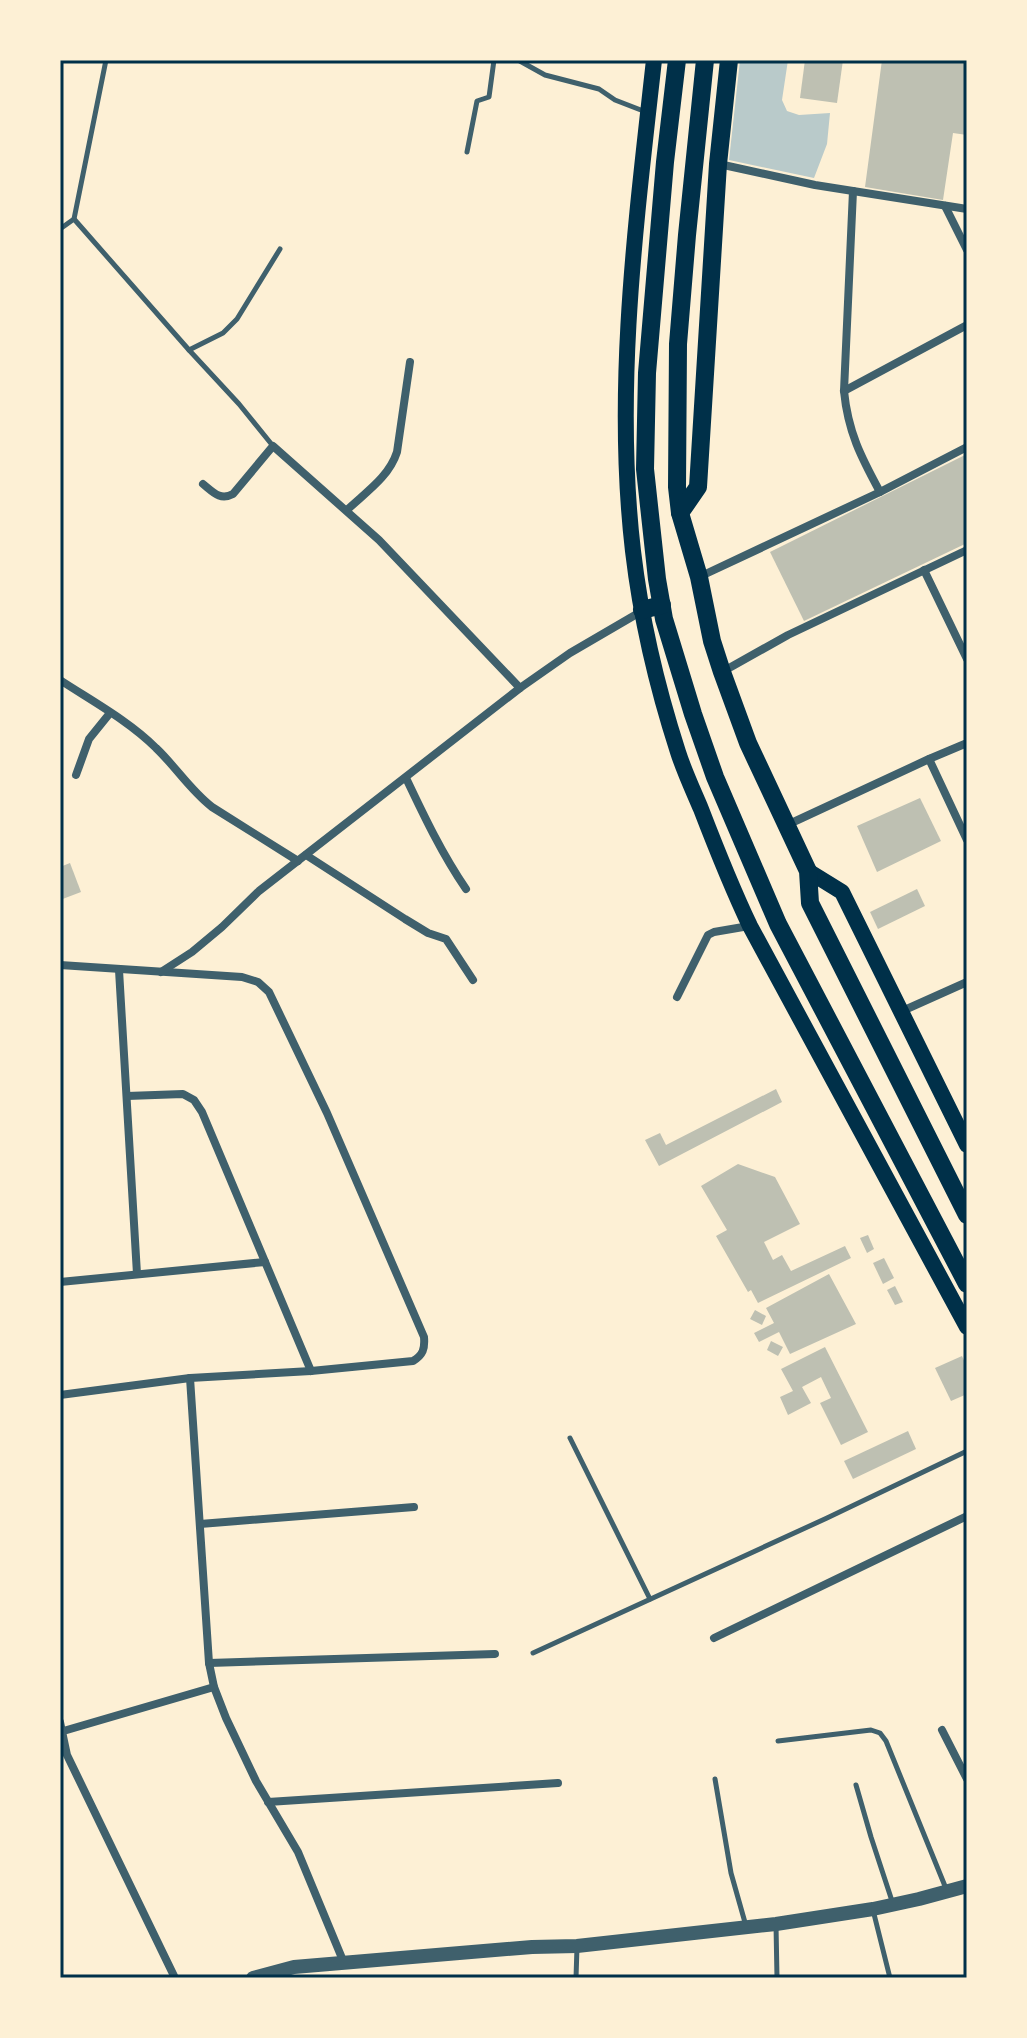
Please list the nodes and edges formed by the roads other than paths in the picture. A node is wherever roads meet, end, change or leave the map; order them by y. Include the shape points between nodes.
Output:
1 (106, 60) edge
2 (494, 60) edge
3 (518, 60) edge
4 (654, 60) edge
5 (677, 60) edge
6 (705, 60) edge
7 (729, 60) edge
8 (648, 113) junction
9 (467, 152) dead end
10 (718, 164) junction
11 (853, 191) junction
12 (945, 206) junction
13 (967, 209) edge
14 (74, 219) junction
15 (60, 229) edge
16 (280, 249) dead end
17 (967, 250) edge
18 (967, 325) edge
19 (189, 350) junction
20 (410, 362) dead end
21 (844, 391) junction
22 (273, 446) junction
23 (967, 447) edge
24 (203, 484) dead end
25 (880, 492) junction
26 (347, 510) junction
27 (680, 513) junction
28 (967, 550) edge
29 (924, 570) junction
30 (699, 577) junction
31 (662, 605) junction
32 (642, 610) junction
33 (967, 659) edge
34 (722, 672) junction
35 (60, 680) edge
36 (520, 688) junction
37 (110, 713) junction
38 (967, 743) edge
39 (929, 759) junction
40 (76, 775) dead end
41 (406, 778) junction
42 (786, 825) junction
43 (967, 840) edge
44 (306, 855) junction
45 (298, 861) junction
46 (808, 871) junction
47 (466, 889) dead end
48 (750, 926) junction
49 (60, 965) edge
50 (119, 970) junction
51 (159, 973) junction
52 (473, 980) dead end
53 (967, 982) edge
54 (677, 997) dead end
55 (900, 1012) junction
56 (127, 1096) junction
57 (967, 1145) edge
58 (967, 1215) edge
59 (265, 1262) junction
60 (137, 1274) junction
61 (60, 1282) edge
62 (967, 1284) edge
63 (967, 1327) edge
64 (311, 1371) junction
65 (190, 1378) junction
66 (60, 1395) edge
67 (570, 1438) dead end
68 (967, 1451) edge
69 (414, 1507) dead end
70 (967, 1516) edge
71 (200, 1524) junction
72 (650, 1599) junction
73 (714, 1638) dead end
74 (533, 1653) dead end
75 (495, 1654) dead end
76 (209, 1663) junction
77 (214, 1687) junction
78 (61, 1728) edge
79 (942, 1730) dead end
80 (778, 1741) dead end
81 (715, 1779) dead end
82 (967, 1779) edge
83 (558, 1783) dead end
84 (856, 1785) dead end
85 (268, 1802) junction
86 (967, 1886) edge
87 (947, 1892) junction
88 (893, 1905) junction
89 (873, 1909) junction
90 (776, 1924) junction
91 (746, 1927) junction
92 (577, 1946) junction
93 (344, 1963) junction
94 (175, 1978) edge
95 (253, 1978) edge
96 (576, 1978) edge
97 (777, 1978) edge
98 (890, 1978) edge

1 - 14 lane
2 - 9 lane via 489,97 477,101
3 - 8 lane
4 - 8 main road
5 - 31 highway via 647,373 645,469
6 - 27 highway via 677,372
7 - 10 highway
8 - 32 main road via 625,423
10 - 11 street
10 - 27 highway via 698,487
11 - 12 street
11 - 21 street
12 - 13 street
12 - 17 street
14 - 15 lane
14 - 19 lane
16 - 19 lane via 237,319 223,333
18 - 21 street
19 - 22 lane
20 - 26 street via 393,463
21 - 25 street via 853,436
22 - 24 street via 226,498
22 - 26 street
23 - 25 street
25 - 30 street
26 - 36 street
27 - 30 highway
28 - 29 street
29 - 33 street
29 - 34 street
30 - 34 highway
31 - 32 highway
31 - 62 highway via 715,777 778,924
32 - 36 street
32 - 48 main road via 679,754
34 - 42 highway
35 - 37 street
36 - 41 street
37 - 40 street via 89,739
37 - 45 street via 157,748 200,798
38 - 39 street
39 - 42 street
39 - 43 street
41 - 44 street
41 - 47 street
42 - 46 highway
44 - 45 street
44 - 52 street via 428,933 446,939
45 - 51 street via 192,952
46 - 55 main road via 842,892
46 - 58 highway via 810,903
48 - 54 street via 708,935
48 - 63 main road
49 - 50 street
50 - 51 street
50 - 56 street
51 - 64 street via 242,977 269,992 424,1337 424,1348 413,1361
53 - 55 street
55 - 57 main road
56 - 59 street via 183,1094 194,1100
56 - 60 street
59 - 60 street
59 - 64 street
60 - 61 street
64 - 65 street
65 - 66 street
65 - 71 street
67 - 72 lane
68 - 72 lane
69 - 71 street
70 - 73 street
71 - 76 street
72 - 74 lane
75 - 76 street
76 - 77 street
77 - 78 street
77 - 85 street
78 - 94 street via 67,1755
79 - 82 street
80 - 87 lane via 880,1733
81 - 91 lane
83 - 85 street
84 - 88 lane
85 - 93 street via 298,1852
86 - 87 street
87 - 88 street
88 - 89 street
89 - 90 street
89 - 98 lane
90 - 91 street
90 - 97 lane
91 - 92 street
92 - 93 street
92 - 96 lane
93 - 95 street via 294,1967

